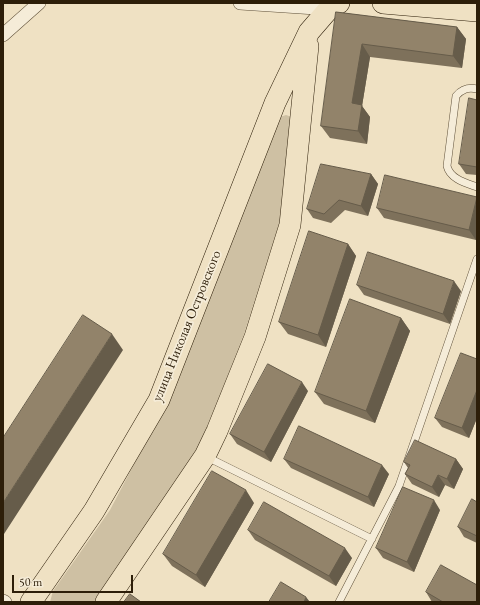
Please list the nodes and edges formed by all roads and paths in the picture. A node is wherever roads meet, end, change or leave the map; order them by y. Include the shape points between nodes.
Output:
1 (39, 3) edge
2 (240, 3) edge
3 (339, 3) edge
4 (383, 3) edge
5 (317, 5) edge
6 (477, 11) edge
7 (309, 32) junction
8 (3, 35) edge
9 (477, 89) edge
10 (477, 187) edge
11 (477, 260) edge
12 (205, 456) junction
13 (372, 539) junction
14 (31, 602) edge
15 (106, 602) edge
16 (339, 602) edge

1 - 8 street
2 - 5 street
3 - 7 main road via 334,3
4 - 6 main road
5 - 7 street, улица Николая Островского
7 - 12 main road, улица Николая Островского via 290,225 255,337
7 - 14 main road, улица Николая Островского via 275,103 159,400 94,511
9 - 10 lane via 462,90 456,96 447,166 454,178
11 - 13 lane via 399,486
12 - 13 lane
12 - 15 main road, улица Николая Островского
13 - 16 lane

